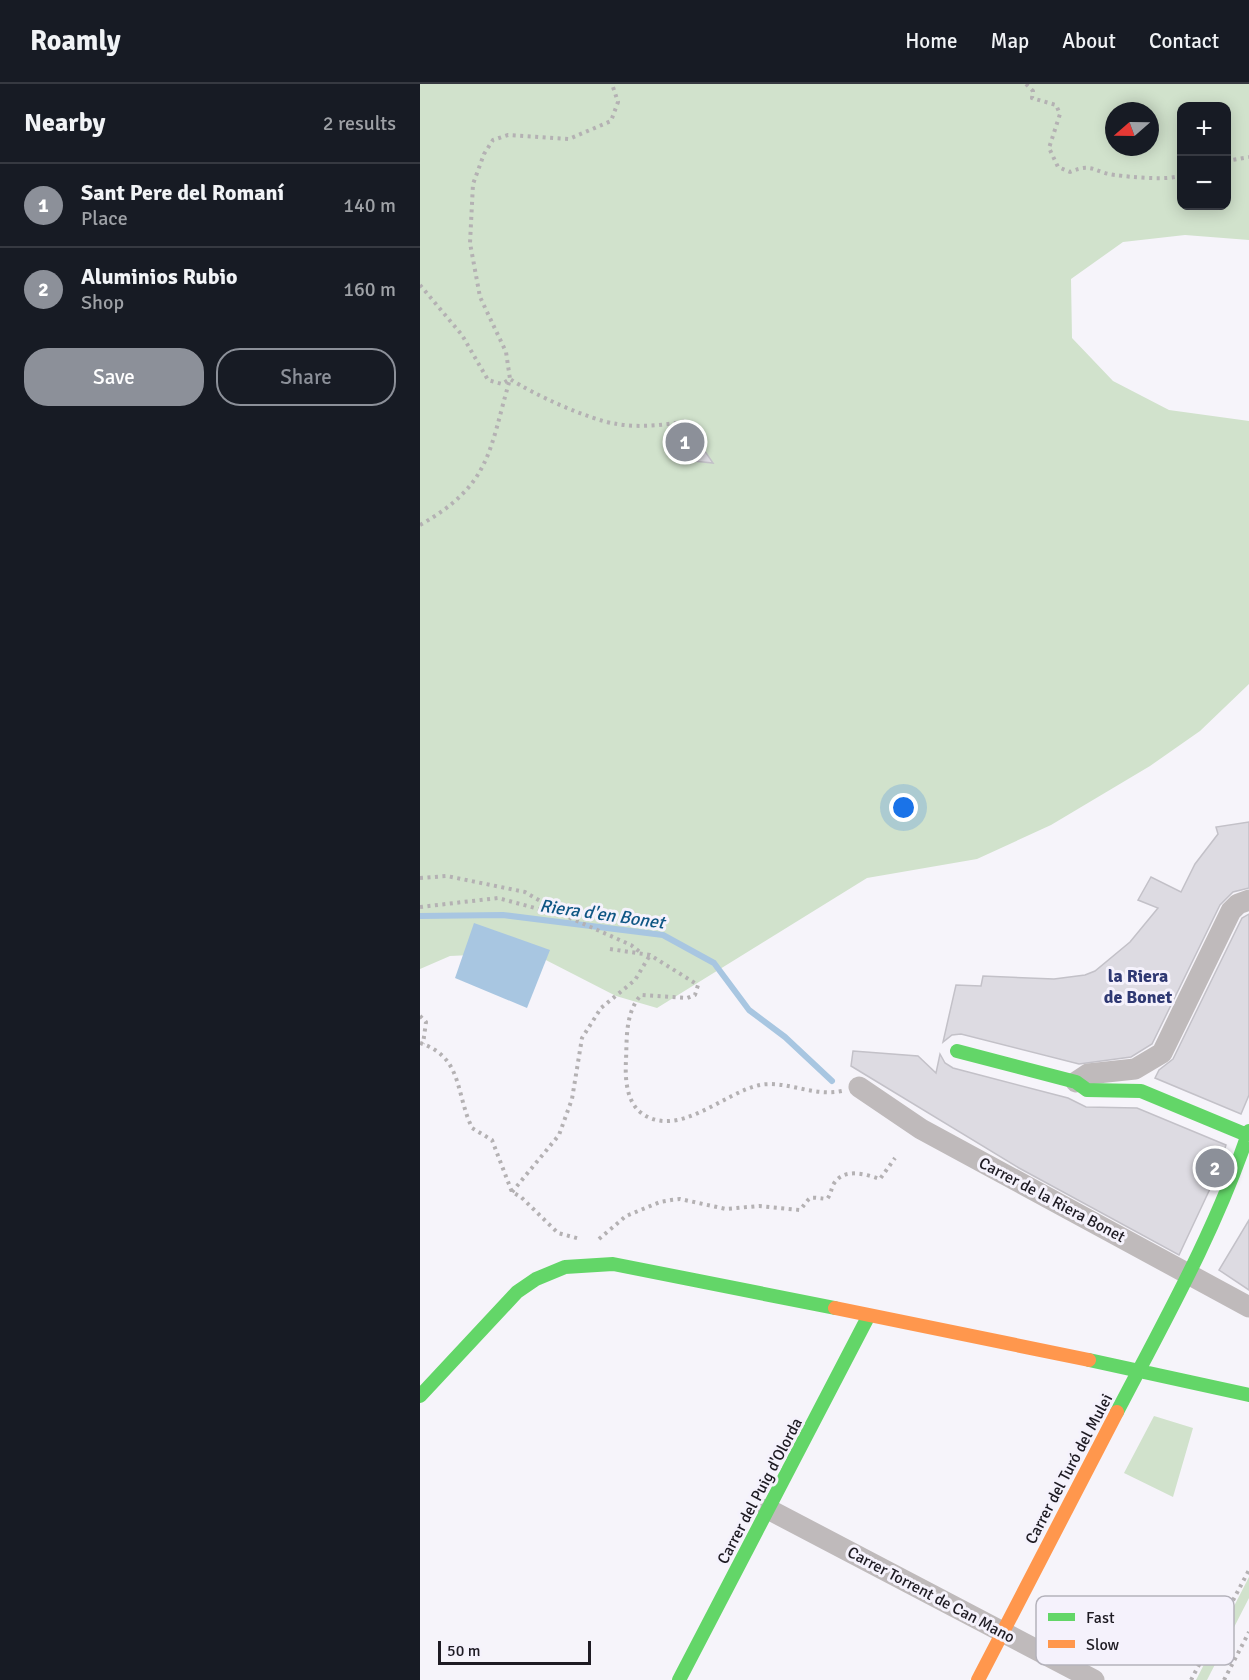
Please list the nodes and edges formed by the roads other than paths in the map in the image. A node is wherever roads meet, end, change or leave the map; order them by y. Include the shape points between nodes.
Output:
1 (1249, 900) edge
2 (957, 1051) dead end
3 (1076, 1082) junction
4 (859, 1087) road end
5 (1248, 1133) edge
6 (1189, 1274) junction
7 (1249, 1307) edge
8 (868, 1317) junction
9 (1140, 1372) junction
10 (1249, 1395) edge
11 (420, 1396) edge
12 (768, 1509) junction
13 (1003, 1633) junction
14 (1036, 1650) edge
15 (1065, 1665) edge
16 (681, 1679) edge
17 (978, 1680) edge
18 (1094, 1680) edge

1 - 3 street via 1231,911 1162,1053 1136,1069 1088,1074
2 - 3 street
3 - 5 street via 1087,1090 1142,1091
4 - 6 street, Carrer de la Riera Bonet via 921,1129
5 - 6 street, Carrer del Turó del Mulei via 1232,1182
6 - 7 street, Carrer de la Riera Bonet
6 - 9 street, Carrer del Turó del Mulei
8 - 9 street
8 - 11 street via 613,1264 559,1268 539,1277 503,1304
8 - 12 street, Carrer del Puig d'Olorda
9 - 10 street
9 - 13 street, Carrer del Turó del Mulei
12 - 13 street, Carrer Torrent de Can Mano
12 - 16 street, Carrer del Puig d'Olorda
13 - 14 street, Carrer Torrent de Can Mano
13 - 17 street, Carrer del Turó del Mulei
15 - 18 street, Carrer Torrent de Can Mano

